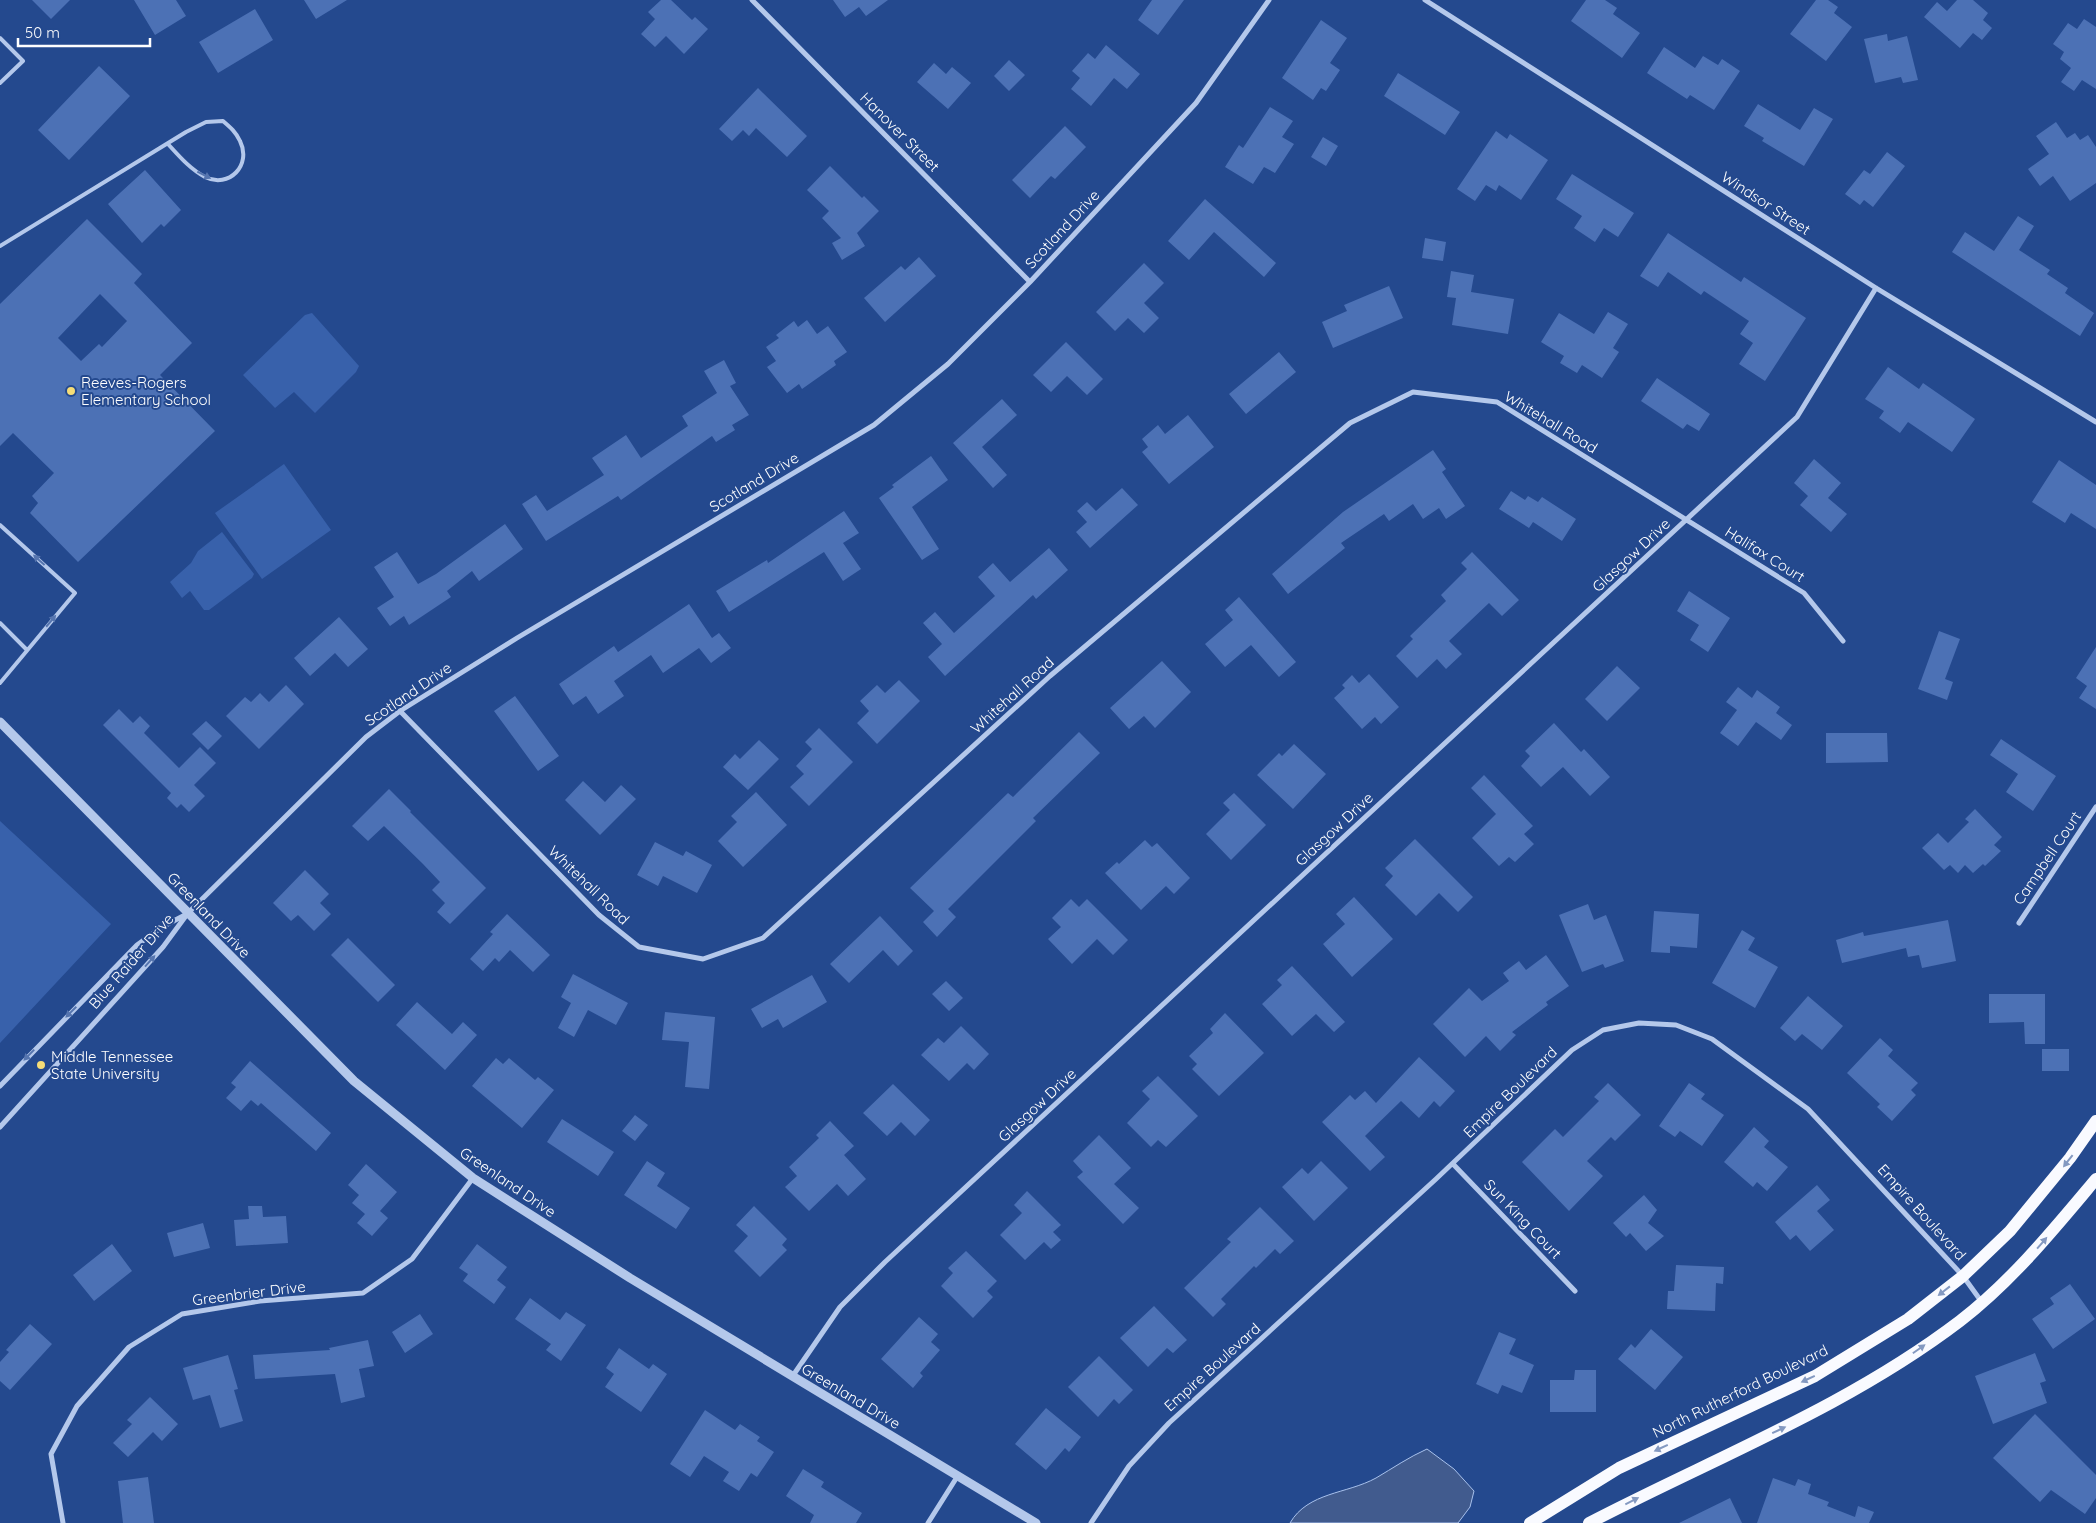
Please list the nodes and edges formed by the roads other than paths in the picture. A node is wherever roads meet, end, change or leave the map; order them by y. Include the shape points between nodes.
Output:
1 (752, 0) edge
2 (1269, 0) edge
3 (1425, 0) edge
4 (0, 38) edge
5 (0, 83) edge
6 (168, 144) junction
7 (0, 246) edge
8 (1030, 282) junction
9 (1876, 288) junction
10 (2096, 422) edge
11 (1686, 520) junction
12 (0, 525) edge
13 (0, 623) edge
14 (1843, 641) dead end
15 (26, 650) junction
16 (0, 683) edge
17 (400, 711) junction
18 (0, 722) edge
19 (2096, 807) edge
20 (188, 913) junction
21 (2018, 923) dead end
22 (0, 1086) edge
23 (2096, 1122) edge
24 (0, 1127) edge
25 (1453, 1164) junction
26 (473, 1178) junction
27 (2096, 1180) edge
28 (1963, 1276) junction
29 (1575, 1291) dead end
30 (1982, 1302) junction
31 (792, 1377) junction
32 (957, 1477) junction
33 (63, 1523) edge
34 (928, 1523) edge
35 (1036, 1523) edge
36 (1091, 1523) edge
37 (1530, 1523) edge
38 (1589, 1523) edge

1 - 8 street, Hanover Street
2 - 8 street, Scotland Drive via 1196,103
3 - 9 street, Windsor Street
4 - 5 lane via 23,61
6 -> 6 lane via 206,178 222,182 233,177 242,166 241,142 223,121 206,122
6 - 7 lane
8 - 17 street, Scotland Drive via 948,364 874,426
9 - 10 street, Windsor Street
9 - 11 street, Glasgow Drive via 1797,417
11 - 14 street, Halifax Court via 1804,593
11 - 17 street, Whitehall Road via 1497,402 1413,392 1350,423 1050,676 763,938 702,959 639,947 599,915
11 - 31 street, Glasgow Drive via 885,1262 840,1307
15 -> 12 lane via 74,593
13 - 15 lane
15 - 16 lane
17 - 20 street, Scotland Drive via 366,737
18 - 20 street, Greenland Drive
19 - 21 street, Campbell Court
20 -> 22 street, Blue Raider Drive via 137,945
24 -> 20 street, Blue Raider Drive via 163,947
20 - 26 street, Greenland Drive via 354,1081
23 -> 28 main road, North Rutherford Boulevard via 2010,1231
25 - 28 street, Empire Boulevard via 1572,1050 1603,1030 1638,1023 1676,1025 1712,1039 1817,1116
25 - 29 street, Sun King Court
25 - 36 street, Empire Boulevard via 1169,1423 1129,1466
26 - 31 street, Greenland Drive
26 - 33 street, Greenbrier Drive via 412,1260 363,1293 260,1301 182,1314 129,1347 77,1406 51,1454
30 -> 27 main road via 2025,1262
28 - 30 street, Empire Boulevard
28 -> 37 main road, North Rutherford Boulevard via 1908,1319 1815,1376 1619,1468
38 -> 30 main road via 1806,1417 1881,1376
31 - 32 street, Greenland Drive
32 - 34 street
32 - 35 street, Greenland Drive

